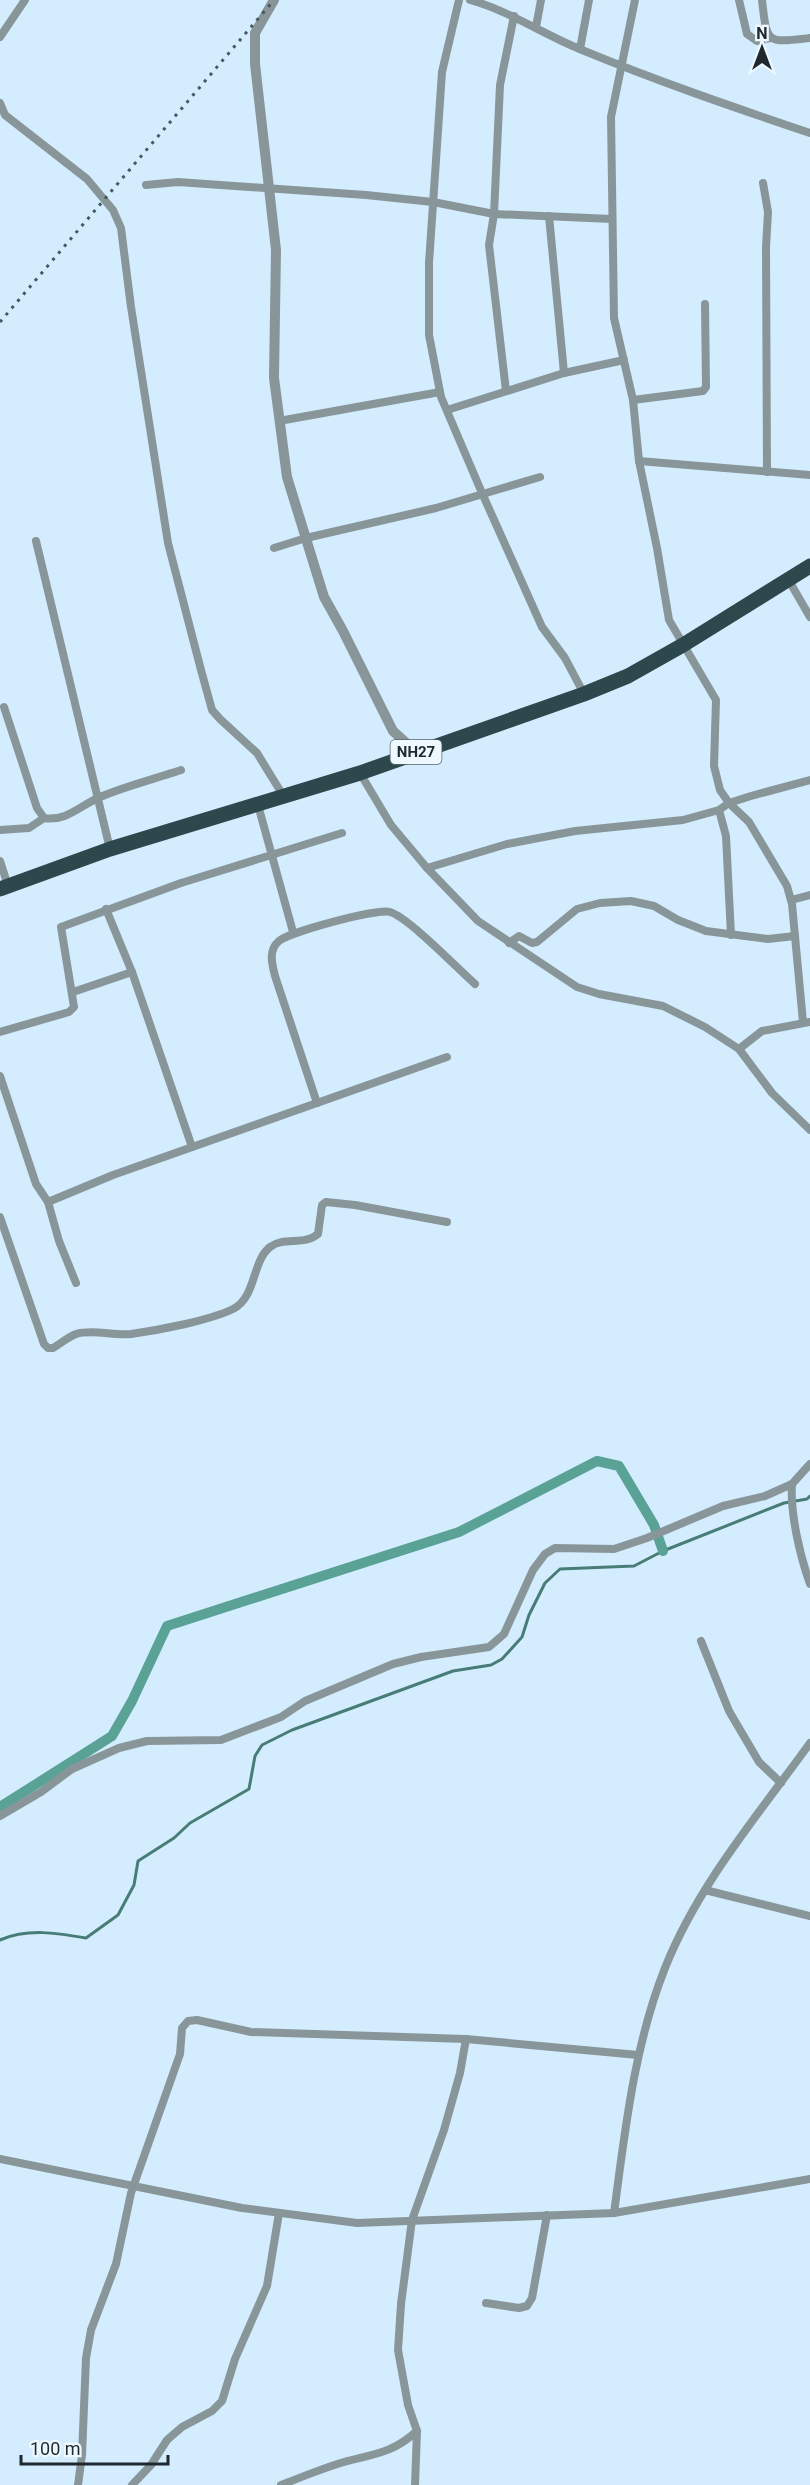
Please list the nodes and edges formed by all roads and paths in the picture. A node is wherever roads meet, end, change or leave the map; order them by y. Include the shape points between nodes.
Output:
1 (25, 0) edge
2 (274, 0) edge
3 (459, 0) edge
4 (470, 0) edge
5 (542, 0) edge
6 (589, 0) edge
7 (635, 0) edge
8 (739, 0) edge
9 (762, 0) edge
10 (514, 16) junction
11 (536, 27) junction
12 (0, 37) edge
13 (770, 38) junction
14 (810, 38) edge
15 (580, 49) junction
16 (621, 65) junction
17 (0, 103) edge
18 (810, 133) edge
19 (763, 183) dead end
20 (146, 185) dead end
21 (269, 189) junction
22 (433, 202) junction
23 (494, 214) junction
24 (549, 216) junction
25 (612, 219) junction
26 (705, 303) dead end
27 (624, 360) junction
28 (564, 373) junction
29 (506, 391) junction
30 (440, 392) junction
31 (633, 400) junction
32 (447, 410) junction
33 (279, 421) junction
34 (639, 461) junction
35 (767, 472) junction
36 (810, 475) edge
37 (540, 477) dead end
38 (482, 493) junction
39 (306, 538) junction
40 (36, 542) dead end
41 (274, 548) dead end
42 (810, 566) edge
43 (788, 579) junction
44 (810, 617) edge
45 (683, 645) junction
46 (584, 694) junction
47 (4, 707) dead end
48 (416, 752) junction
49 (181, 770) dead end
50 (360, 773) junction
51 (810, 780) edge
52 (98, 797) junction
53 (284, 797) junction
54 (729, 803) junction
55 (258, 805) junction
56 (719, 810) junction
57 (44, 818) junction
58 (0, 830) edge
59 (342, 833) dead end
60 (110, 849) junction
61 (273, 853) junction
62 (0, 861) edge
63 (427, 868) junction
64 (4, 887) edge
65 (810, 895) edge
66 (791, 900) junction
67 (106, 909) junction
68 (293, 932) junction
69 (731, 935) junction
70 (795, 936) junction
71 (509, 943) junction
72 (132, 972) junction
73 (475, 984) dead end
74 (73, 992) junction
75 (807, 1022) edge
76 (0, 1032) edge
77 (739, 1049) junction
78 (447, 1057) dead end
79 (0, 1076) edge
80 (317, 1103) junction
81 (810, 1130) edge
82 (192, 1148) junction
83 (48, 1202) junction
84 (0, 1216) edge
85 (447, 1222) dead end
86 (76, 1283) dead end
87 (810, 1464) edge
88 (792, 1484) junction
89 (810, 1584) edge
90 (701, 1641) dead end
91 (810, 1743) edge
92 (782, 1783) junction
93 (0, 1816) edge
94 (705, 1890) junction
95 (810, 1916) edge
96 (466, 2039) junction
97 (638, 2055) junction
98 (0, 2159) edge
99 (810, 2179) edge
100 (133, 2186) junction
101 (279, 2213) junction
102 (614, 2213) junction
103 (547, 2215) junction
104 (412, 2220) junction
105 (486, 2303) dead end
106 (417, 2431) junction
107 (78, 2485) edge
108 (132, 2485) edge
109 (281, 2485) edge
110 (415, 2485) edge

1 - 12 street
2 - 21 street via 255,33
3 - 22 street via 442,72
4 - 10 street
5 - 11 street
6 - 15 street
7 - 16 street
8 - 13 street via 747,34 752,40
9 - 13 street
10 - 11 street
10 - 23 street via 500,85
11 - 15 street
13 - 14 street via 777,42
15 - 16 street
16 - 18 street
16 - 25 street via 611,117
17 - 53 street via 5,115 87,179 113,210 122,228 168,543 212,710 257,753
19 - 35 street via 768,212
20 - 21 street via 178,183
21 - 22 street
21 - 33 street via 276,249 274,378
22 - 23 street
22 - 30 street via 429,334
23 - 24 street
23 - 29 street via 489,245
24 - 25 street
24 - 28 street
25 - 27 street via 614,318
26 - 31 street via 706,387 703,391
27 - 28 street
27 - 31 street
28 - 29 street
29 - 32 street
30 - 32 street
30 - 33 street
31 - 34 street
32 - 38 street
33 - 39 street via 287,477
34 - 35 street
34 - 45 street via 669,620
35 - 36 street
37 - 38 street
38 - 39 street via 436,508
38 - 46 street via 542,627 565,658
39 - 41 street
39 - 48 street via 324,597 393,731
40 - 52 street
42 - 43 highway, NH27
43 - 44 street
43 - 45 highway, NH27
45 - 46 highway, NH27 via 628,676
45 - 54 street via 716,700 714,766 720,790
46 - 48 highway, NH27
47 - 57 street
48 - 50 highway, NH27
49 - 52 street
50 - 53 highway, NH27
50 - 63 street via 391,825
51 - 54 street
52 - 57 street via 68,815
52 - 60 street
53 - 55 highway, NH27
54 - 56 street
54 - 66 street via 749,822 787,886
55 - 60 highway, NH27
55 - 61 street
56 - 63 street via 683,820 574,831 507,844
56 - 69 street via 726,836
57 - 58 street via 29,828
59 - 61 street
60 - 64 highway, NH27
61 - 67 street
61 - 68 street
62 - 64 street
63 - 71 street via 478,921
65 - 66 street
66 - 70 street
67 - 72 street
67 - 74 street via 61,927
68 - 73 street via 390,911
68 - 80 street via 278,941 271,959
69 - 70 street via 768,939
69 - 71 street via 706,931 654,906 632,901 577,909 537,942 519,936
70 - 75 street
71 - 77 street via 576,987 663,1006
72 - 74 street
72 - 82 street
74 - 76 street via 75,1007 69,1012
75 - 77 street via 762,1030
77 - 81 street via 772,1093
78 - 80 street
79 - 83 street via 36,1184
80 - 82 street
82 - 83 street
83 - 86 street
84 - 85 street via 48,1348 78,1333 129,1334 236,1308 269,1247 304,1241 318,1234 322,1205 326,1202
87 - 88 street
88 - 89 street via 794,1513
88 - 93 street via 765,1496 723,1506 614,1549 555,1548 533,1570 504,1634 489,1647 393,1664 305,1701 270,1722 222,1740 147,1741 119,1748 72,1769
90 - 92 street via 729,1711 759,1762
91 - 92 street
92 - 94 street via 731,1848
94 - 95 street
94 - 97 street via 664,1968
96 - 97 street
96 - 100 street via 251,2032 188,2021 182,2028 180,2054
96 - 104 street via 444,2130
97 - 102 street
98 - 100 street
99 - 102 street
100 - 101 street
100 - 107 street via 116,2264 91,2330
101 - 104 street via 357,2223
101 - 108 street via 267,2286 235,2359 222,2401 167,2440
102 - 103 street
103 - 104 street
103 - 105 street via 532,2298 527,2306
104 - 106 street via 398,2350
106 - 109 street via 384,2453 343,2462
106 - 110 street

